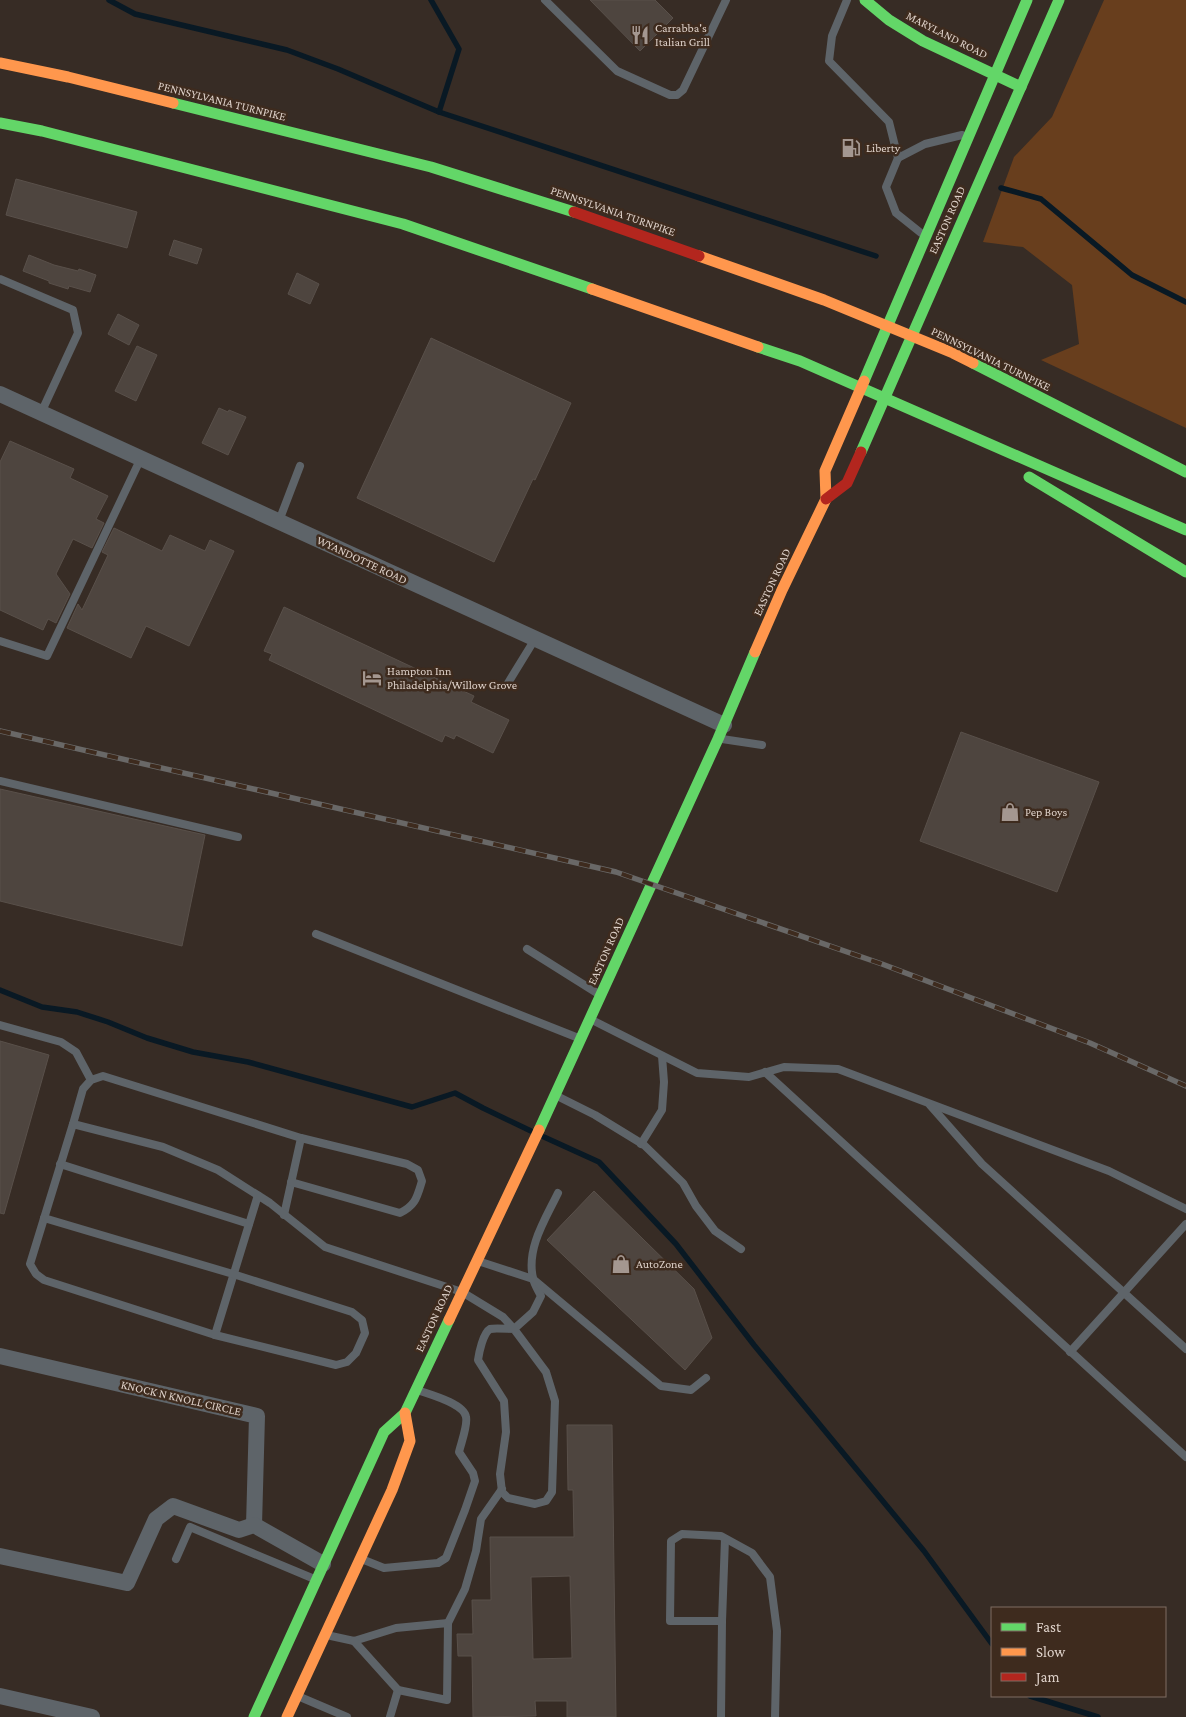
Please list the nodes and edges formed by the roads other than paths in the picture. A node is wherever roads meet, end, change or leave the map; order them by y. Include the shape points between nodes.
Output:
1 (544, 0) edge
2 (726, 0) edge
3 (847, 0) edge
4 (865, 0) edge
5 (1027, 0) edge
6 (1059, 0) edge
7 (0, 62) edge
8 (995, 75) junction
9 (1021, 87) junction
10 (0, 122) edge
11 (970, 134) junction
12 (898, 158) junction
13 (926, 236) junction
14 (0, 279) edge
15 (0, 394) edge
16 (42, 413) junction
17 (945, 425) junction
18 (141, 458) junction
19 (300, 466) dead end
20 (1186, 472) edge
21 (826, 499) junction
22 (278, 521) junction
23 (1186, 530) edge
24 (1186, 572) edge
25 (535, 639) junction
26 (0, 641) edge
27 (508, 684) dead end
28 (721, 732) junction
29 (762, 745) dead end
30 (0, 781) edge
31 (238, 837) dead end
32 (316, 934) dead end
33 (527, 949) dead end
34 (600, 996) junction
35 (590, 1019) junction
36 (0, 1025) edge
37 (580, 1039) junction
38 (662, 1056) junction
39 (765, 1072) junction
40 (91, 1080) junction
41 (555, 1095) junction
42 (929, 1104) junction
43 (73, 1124) junction
44 (301, 1138) junction
45 (641, 1144) junction
46 (60, 1164) junction
47 (291, 1182) junction
48 (558, 1193) dead end
49 (258, 1196) junction
50 (1186, 1209) edge
51 (284, 1215) junction
52 (44, 1218) junction
53 (249, 1224) junction
54 (1186, 1224) edge
55 (741, 1249) dead end
56 (477, 1261) junction
57 (233, 1274) junction
58 (533, 1279) junction
59 (462, 1292) junction
60 (1123, 1293) junction
61 (514, 1329) junction
62 (215, 1335) junction
63 (1186, 1349) edge
64 (1070, 1352) junction
65 (0, 1356) edge
66 (706, 1378) dead end
67 (416, 1389) junction
68 (405, 1413) junction
69 (1186, 1457) edge
70 (502, 1489) junction
71 (254, 1525) junction
72 (726, 1539) junction
73 (0, 1556) edge
74 (360, 1558) junction
75 (176, 1559) dead end
76 (323, 1564) junction
77 (316, 1580) junction
78 (722, 1621) junction
79 (448, 1623) junction
80 (325, 1634) junction
81 (354, 1641) junction
82 (398, 1690) junction
83 (0, 1696) edge
84 (297, 1696) junction
85 (92, 1717) edge
86 (254, 1717) edge
87 (287, 1717) edge
88 (347, 1717) edge
89 (390, 1717) edge
90 (721, 1717) edge
91 (775, 1717) edge

1 - 2 lane via 617,71 670,95 677,95 683,90
3 - 12 lane via 832,36 829,61 889,122
4 - 8 main road, MARYLAND ROAD via 891,22 919,39
5 - 8 main road, EASTON ROAD
6 - 9 main road, EASTON ROAD
7 - 20 main road, PENNSYLVANIA TURNPIKE via 431,167 558,206 824,300 953,353
8 - 9 main road, MARYLAND ROAD
8 - 11 main road, EASTON ROAD
9 - 21 main road, EASTON ROAD via 847,483
10 - 17 main road via 403,224 800,361
11 - 12 lane via 925,144
11 - 13 main road, EASTON ROAD
12 - 13 lane via 886,187 896,213
13 - 21 main road, EASTON ROAD via 826,471
14 - 16 lane via 73,310 78,334
15 - 16 street, WYANDOTTE ROAD
16 - 18 street, WYANDOTTE ROAD
17 - 23 main road
17 - 24 main road
18 - 22 street, WYANDOTTE ROAD
18 - 26 lane via 48,656
19 - 22 lane
21 - 28 main road, EASTON ROAD via 782,590
22 - 25 street, WYANDOTTE ROAD
25 - 27 lane
25 - 28 street, WYANDOTTE ROAD
28 - 29 lane
28 - 34 main road, EASTON ROAD
30 - 31 lane
32 - 37 lane
33 - 34 lane
34 - 35 main road, EASTON ROAD
35 - 37 main road, EASTON ROAD
35 - 38 lane
36 - 40 lane via 61,1042 76,1052
37 - 41 main road, EASTON ROAD
38 - 39 lane via 697,1073 750,1077
38 - 45 lane via 662,1110
39 - 42 lane via 784,1067 838,1069
39 - 64 lane
40 - 43 lane via 83,1089
40 - 44 lane via 103,1076
41 - 45 lane
41 - 56 main road, EASTON ROAD
42 - 50 lane via 1108,1171
42 - 60 lane via 982,1164
43 - 46 lane
43 - 49 lane via 163,1147 218,1170
44 - 47 lane
44 - 47 lane via 406,1164 418,1170 422,1181 415,1202 400,1213
45 - 55 lane via 684,1183 715,1232
46 - 52 lane
46 - 53 lane
47 - 51 lane
48 - 58 lane via 537,1236 531,1265
49 - 51 lane
49 - 53 lane
51 - 59 lane via 325,1247
52 - 57 lane
52 - 62 lane via 30,1264 44,1280
53 - 57 lane
54 - 60 lane
56 - 58 lane
56 - 59 main road, EASTON ROAD
57 - 62 lane
57 - 62 lane via 352,1312 362,1320 365,1333 348,1362 336,1365
58 - 61 lane via 541,1296 533,1312
58 - 66 lane via 661,1386 691,1390
59 - 61 lane via 503,1317
59 - 67 main road, EASTON ROAD
60 - 63 lane
60 - 64 lane
61 - 70 lane via 488,1331 478,1360 504,1402 506,1432 500,1474
61 - 70 lane via 546,1372 555,1401 552,1492 546,1501 535,1504 508,1498
64 - 69 lane
65 - 71 street, KNOCK N KNOLL CIRCLE via 256,1416
67 - 68 main road, EASTON ROAD
67 - 74 lane via 464,1411 467,1419 459,1452 475,1481 446,1558 438,1563 384,1568
68 - 74 main road via 410,1441 392,1490
68 - 76 main road, EASTON ROAD via 384,1432
70 - 79 lane via 481,1519 465,1589
71 - 73 street via 240,1530 173,1506 156,1518 127,1583
71 - 76 street
72 - 78 lane
72 - 78 lane via 682,1534 672,1541 670,1621
72 - 91 lane via 752,1553 770,1577 777,1631
74 - 80 main road
75 - 77 lane via 190,1527
76 - 77 main road, EASTON ROAD
77 - 86 main road, EASTON ROAD
78 - 90 lane
79 - 81 lane via 396,1628
79 - 82 lane via 447,1700
80 - 81 lane
80 - 84 main road
81 - 82 lane
82 - 89 lane
83 - 85 street
84 - 87 main road
84 - 88 lane

